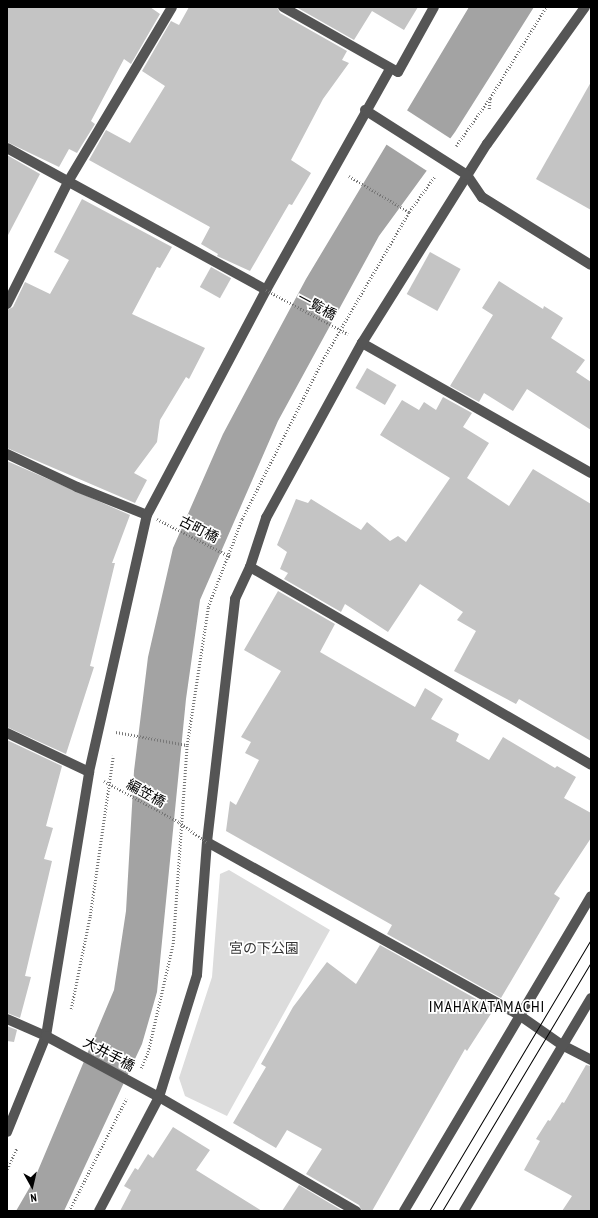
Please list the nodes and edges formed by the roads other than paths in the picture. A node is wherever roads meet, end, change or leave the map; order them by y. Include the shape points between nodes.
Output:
1 (172, 7) edge
2 (283, 7) edge
3 (434, 7) edge
4 (585, 7) edge
5 (390, 69) junction
6 (365, 110) junction
7 (7, 148) edge
8 (467, 175) junction
9 (69, 180) junction
10 (591, 265) edge
11 (271, 288) junction
12 (7, 304) edge
13 (362, 343) junction
14 (7, 454) edge
15 (591, 473) edge
16 (147, 515) junction
17 (250, 567) junction
18 (7, 733) edge
19 (591, 765) edge
20 (89, 772) junction
21 (207, 842) junction
22 (591, 896) edge
23 (591, 998) edge
24 (519, 1015) junction
25 (7, 1019) edge
26 (46, 1036) junction
27 (562, 1045) junction
28 (591, 1060) edge
29 (159, 1097) junction
30 (7, 1132) edge
31 (99, 1211) edge
32 (356, 1211) edge
33 (404, 1211) edge
34 (464, 1211) edge

1 - 9 street
2 - 5 street
3 - 5 street via 398,72
4 - 8 street
5 - 6 street
6 - 8 street, bridge
6 - 11 street
7 - 9 street
8 - 10 street via 482,197
8 - 13 street
9 - 11 street
9 - 12 street
11 - 16 street
13 - 15 street
13 - 17 street via 266,518
14 - 16 street via 77,487
16 - 20 street
17 - 19 street
17 - 21 street via 235,600
18 - 20 street
20 - 26 street
21 - 24 street
21 - 29 street via 197,975
22 - 24 street
23 - 27 street
24 - 27 street
24 - 33 street
25 - 26 street, 大井手橋
26 - 29 street, 大井手橋, bridge
26 - 30 street
27 - 28 street
27 - 34 street
29 - 31 street
29 - 32 street, 大井手橋

